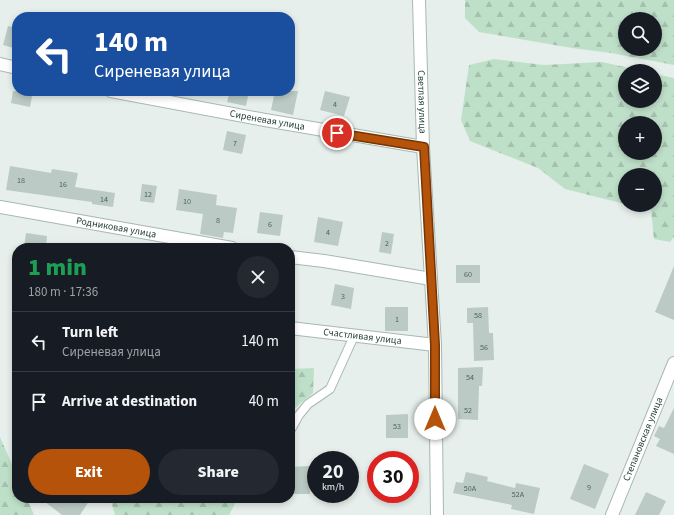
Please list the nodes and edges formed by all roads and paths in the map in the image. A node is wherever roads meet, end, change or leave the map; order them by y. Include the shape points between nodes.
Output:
1 (419, 0) edge
2 (0, 64) edge
3 (12, 67) edge
4 (138, 96) edge
5 (424, 147) junction
6 (0, 207) edge
7 (204, 243) edge
8 (295, 258) edge
9 (431, 279) junction
10 (295, 329) edge
11 (354, 336) junction
12 (435, 345) junction
13 (674, 363) edge
14 (295, 422) edge
15 (437, 515) edge
16 (612, 515) edge

1 - 5 street, Светлая улица
2 - 3 street
4 - 5 street, Сиреневая улица
5 - 9 street, Светлая улица
6 - 7 street, Родниковая улица
8 - 9 street
9 - 12 street, Светлая улица
10 - 11 street, Счастливая улица
11 - 12 street, Счастливая улица
11 - 14 lane via 330,389 308,404
12 - 15 street, Светлая улица
13 - 16 street, Степановская улица

